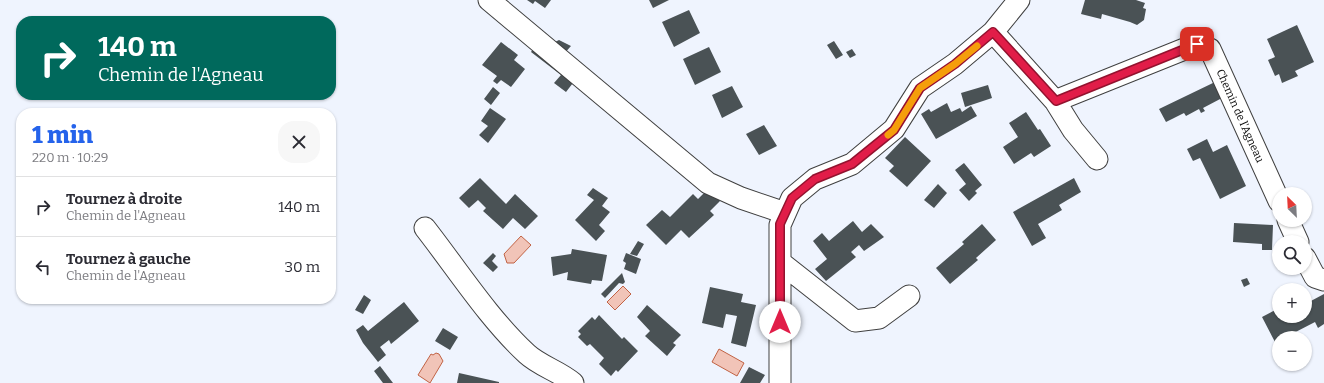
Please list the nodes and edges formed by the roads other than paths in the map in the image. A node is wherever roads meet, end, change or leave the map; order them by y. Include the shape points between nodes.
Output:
1 (489, 0) edge
2 (1018, 0) edge
3 (993, 32) junction
4 (1056, 101) junction
5 (1097, 159) dead end
6 (1273, 187) edge
7 (785, 213) junction
8 (425, 228) dead end
9 (780, 262) junction
10 (1312, 273) edge
11 (1324, 280) edge
12 (909, 296) dead end
13 (573, 383) edge
14 (780, 383) edge

1 - 7 street via 708,183
2 - 3 street
3 - 4 street
3 - 7 street via 955,64 920,88 894,130 852,164 815,179 792,198
4 - 5 street via 1073,130
4 - 6 street, Chemin de l'Agneau via 1197,44 1204,45 1210,49
7 - 9 street via 780,224
8 - 13 street via 503,330 528,355
9 - 12 street via 855,321 879,318
9 - 14 street
10 - 11 street via 1314,277

